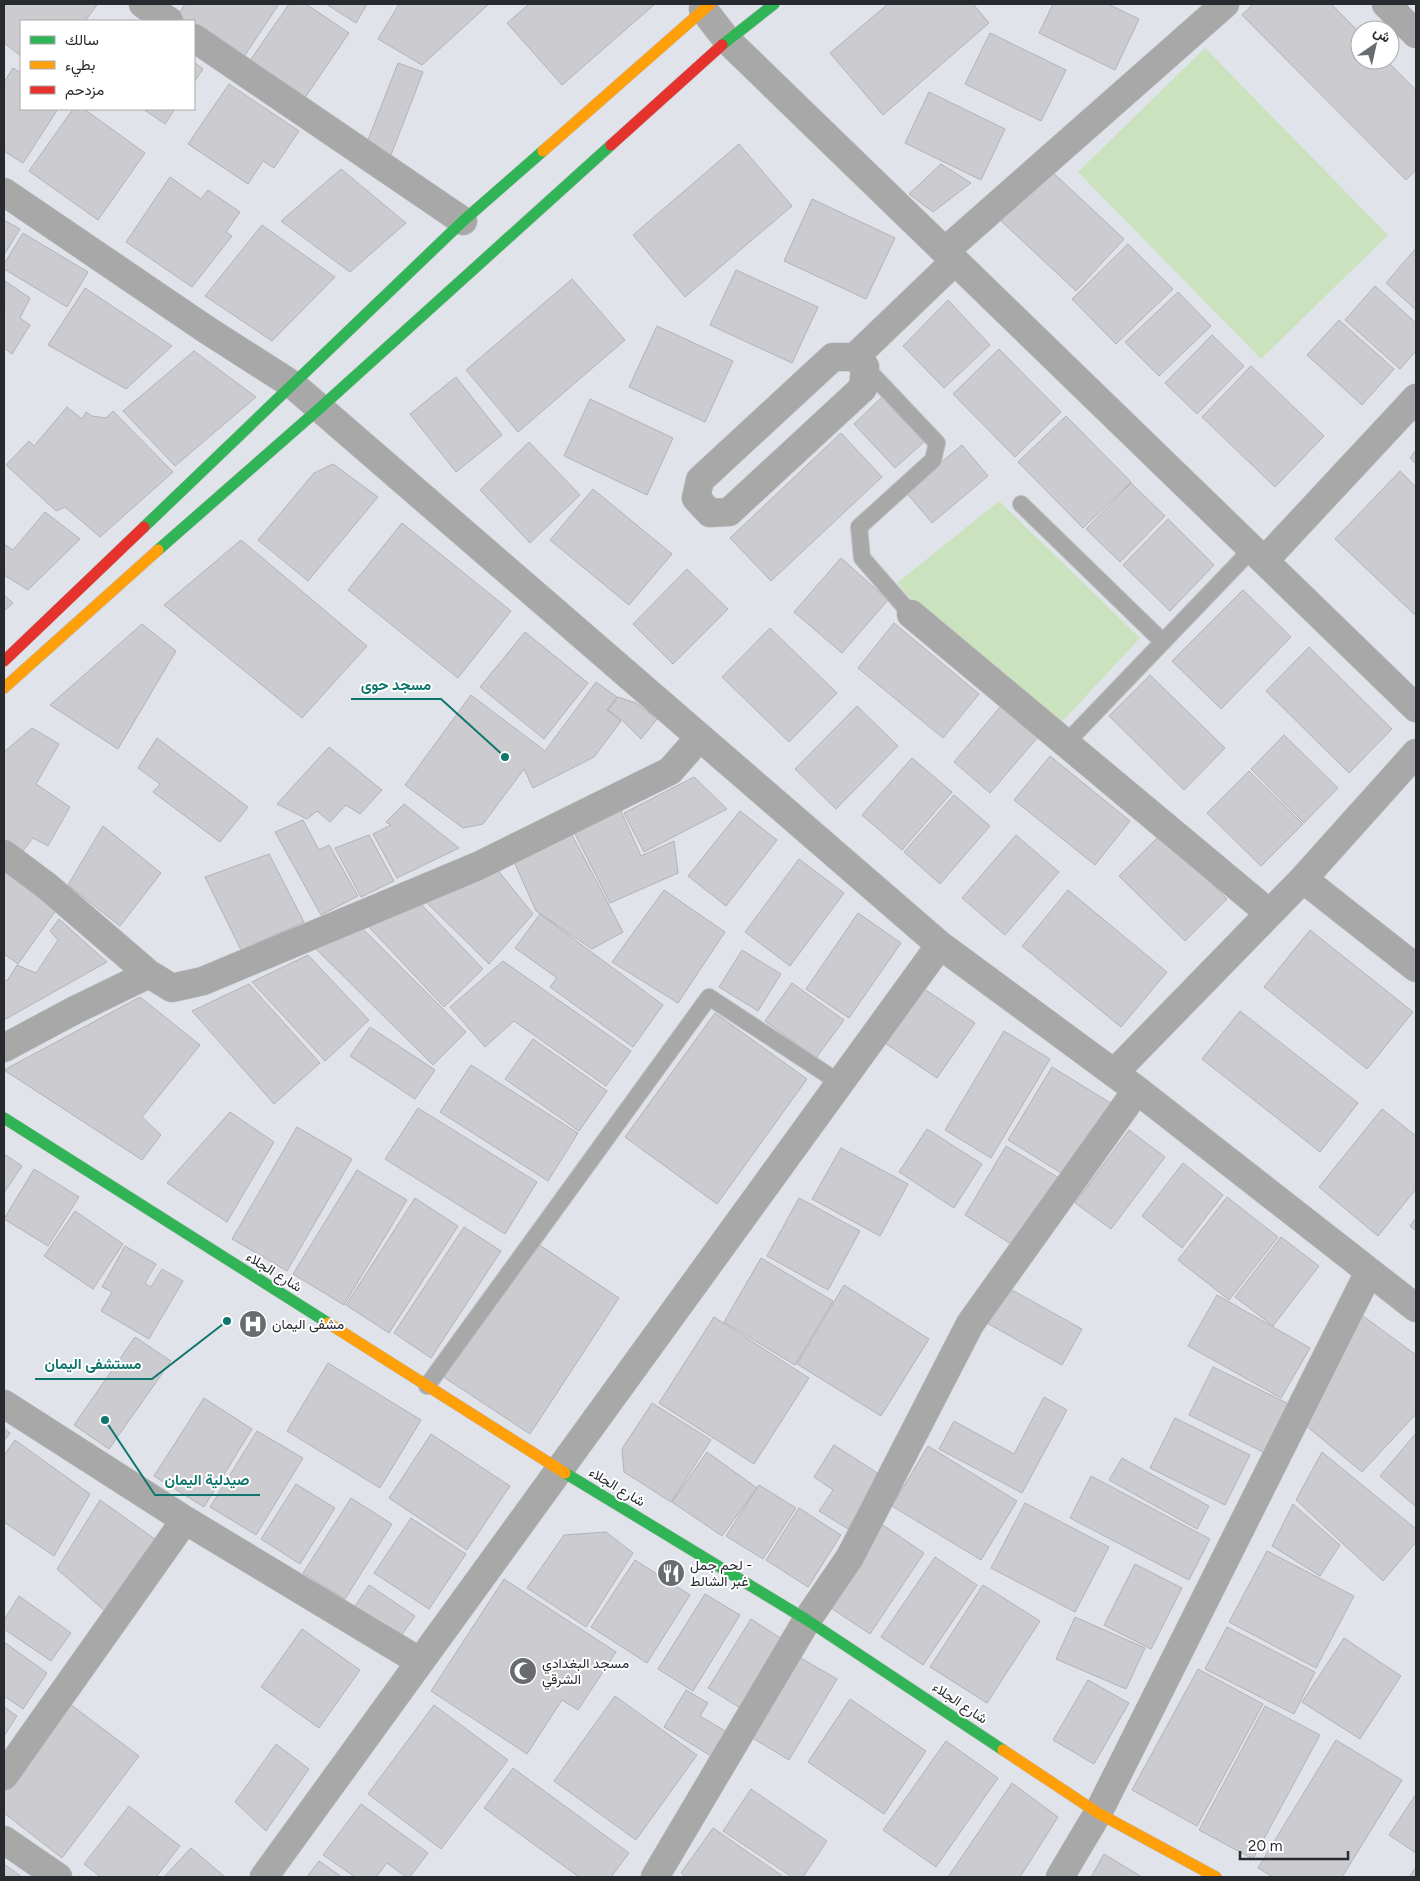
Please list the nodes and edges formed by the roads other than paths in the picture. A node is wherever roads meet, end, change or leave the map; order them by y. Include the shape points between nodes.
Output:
1 (143, 4) edge
2 (774, 4) edge
3 (1225, 4) edge
4 (1386, 4) edge
5 (707, 6) edge
6 (167, 20) edge
7 (1416, 34) edge
8 (195, 39) edge
9 (727, 40) junction
10 (4, 192) edge
11 (463, 221) junction
12 (950, 256) junction
13 (860, 362) junction
14 (293, 385) junction
15 (1416, 398) edge
16 (320, 408) junction
17 (1021, 504) dead end
18 (1259, 554) junction
19 (911, 614) joint
20 (1163, 642) junction
21 (4, 661) edge
22 (4, 688) edge
23 (1416, 708) edge
24 (699, 738) junction
25 (1066, 743) junction
26 (1416, 753) edge
27 (4, 854) edge
28 (1303, 879) junction
29 (1269, 913) junction
30 (940, 945) junction
31 (1416, 968) edge
32 (149, 974) junction
33 (4, 1048) edge
34 (1114, 1073) junction
35 (840, 1082) junction
36 (1137, 1090) junction
37 (4, 1118) edge
38 (1369, 1272) junction
39 (1416, 1308) edge
40 (427, 1386) junction
41 (4, 1404) edge
42 (560, 1470) junction
43 (186, 1520) junction
44 (807, 1620) junction
45 (419, 1661) junction
46 (4, 1776) edge
47 (1098, 1813) junction
48 (4, 1840) edge
49 (58, 1877) edge
50 (264, 1877) edge
51 (655, 1877) edge
52 (1060, 1877) edge
53 (1216, 1877) edge

1 - 6 street
2 - 9 street
3 - 12 street
4 - 7 street
5 - 9 street
5 - 11 street
8 - 11 street
9 - 12 street
9 - 16 street
10 - 14 street
11 - 14 street
12 - 13 street
12 - 18 street
13 - 13 street via 833,357 700,480 696,498 710,513 729,512 862,388
13 - 19 lane via 937,443 934,460 859,527 862,558
14 - 16 street
14 - 21 street
15 - 18 street
16 - 22 street
16 - 24 street
17 - 20 lane
18 - 20 lane
18 - 23 street
19 - 25 street
20 - 25 lane
24 - 30 street
24 - 32 street via 670,771 478,866 203,981 172,988
25 - 29 street
26 - 28 street
27 - 32 street via 48,887
28 - 29 street
28 - 31 street
29 - 34 street
30 - 34 street
30 - 35 street
32 - 33 street
34 - 36 street
35 - 40 lane via 709,997
35 - 42 street
36 - 38 street
36 - 44 street via 970,1324 850,1557
37 - 40 street, شارع الجلاء
38 - 39 street
38 - 47 street
40 - 42 street, شارع الجلاء
41 - 43 street
42 - 44 street, شارع الجلاء
42 - 45 street
43 - 45 street
43 - 46 street
44 - 47 street, شارع الجلاء
44 - 51 street
45 - 50 street
47 - 52 street
47 - 53 street, شارع الجلاء
48 - 49 street

